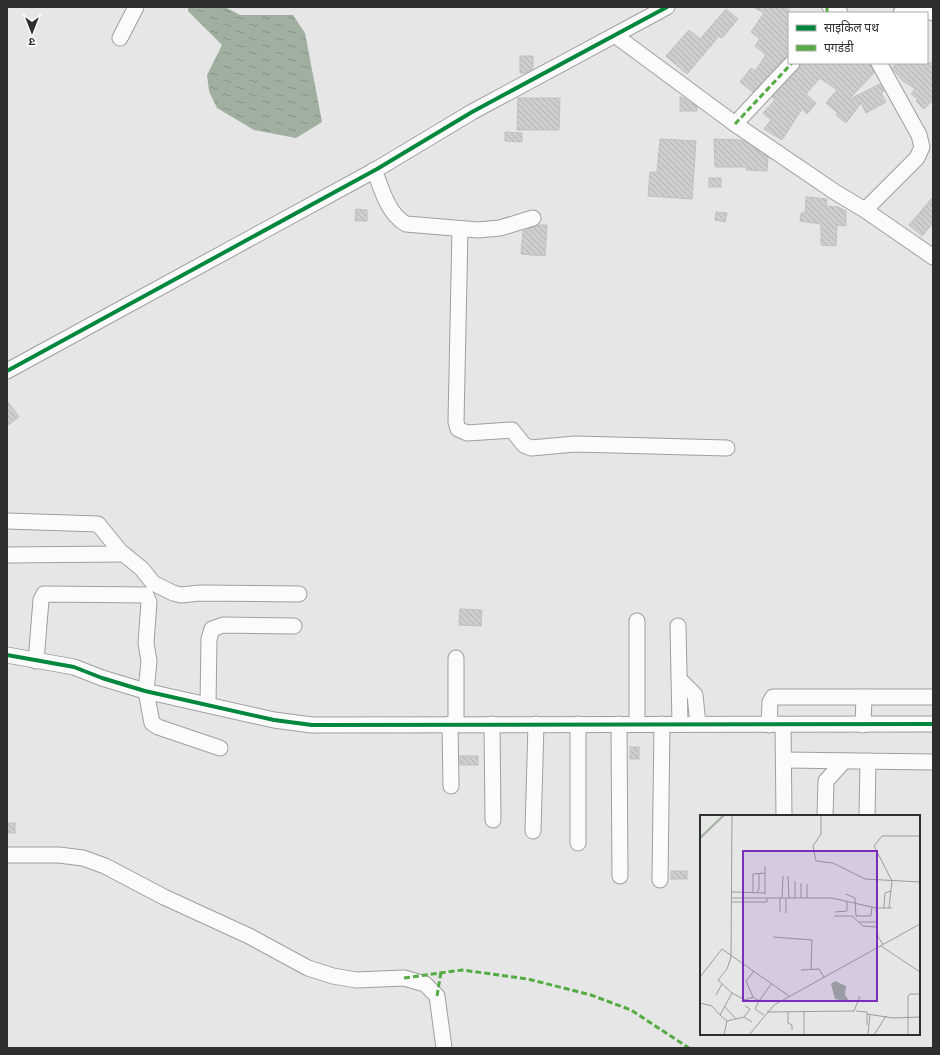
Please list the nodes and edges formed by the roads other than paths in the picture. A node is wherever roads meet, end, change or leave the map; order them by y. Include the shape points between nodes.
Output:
1 (136, 7) edge
2 (667, 7) edge
3 (828, 7) edge
4 (913, 7) edge
5 (923, 7) edge
6 (838, 12) edge
7 (904, 12) edge
8 (933, 13) edge
9 (616, 36) junction
10 (120, 38) dead end
11 (791, 64) edge
12 (880, 64) edge
13 (735, 124) junction
14 (374, 170) junction
15 (865, 210) junction
16 (533, 218) dead end
17 (460, 229) junction
18 (933, 257) edge
19 (7, 371) edge
20 (728, 448) dead end
21 (7, 521) edge
22 (123, 554) junction
23 (7, 555) edge
24 (299, 594) dead end
25 (637, 621) dead end
26 (294, 626) dead end
27 (678, 626) dead end
28 (7, 655) edge
29 (456, 658) dead end
30 (36, 661) junction
31 (679, 679) junction
32 (146, 691) junction
33 (864, 697) junction
34 (933, 697) edge
35 (208, 705) junction
36 (453, 724) junction
37 (492, 724) junction
38 (536, 724) junction
39 (578, 724) junction
40 (619, 724) junction
41 (637, 724) junction
42 (662, 724) junction
43 (680, 724) junction
44 (698, 724) junction
45 (933, 724) edge
46 (776, 725) junction
47 (863, 725) junction
48 (220, 748) dead end
49 (784, 760) junction
50 (844, 761) junction
51 (868, 761) junction
52 (933, 762) edge
53 (451, 786) dead end
54 (784, 815) edge
55 (825, 815) edge
56 (867, 815) edge
57 (493, 820) dead end
58 (533, 831) dead end
59 (578, 843) dead end
60 (7, 855) edge
61 (620, 876) dead end
62 (660, 880) dead end
63 (444, 1048) edge

1 - 10 street
2 - 9 street
3 - 6 street
4 - 7 street
5 - 8 street
9 - 13 street
9 - 14 street via 472,112
11 - 13 street
12 - 15 street via 919,134 922,147 917,158
13 - 15 street
14 - 17 street via 389,206 399,220 413,226
14 - 19 street
15 - 18 street
16 - 17 street via 500,228
17 - 20 street via 456,422 458,429 467,433 509,429 524,445 532,448 575,444
21 - 22 street via 98,524
22 - 23 street
22 - 24 street via 142,569 153,583 177,595
25 - 41 street
26 - 35 street via 223,625 212,629 209,639
27 - 31 street
28 - 30 street
29 - 36 street
30 - 32 street via 74,667
30 - 32 street via 41,600 44,594 146,595 149,602
31 - 43 street
31 - 44 street via 695,695
32 - 35 street
32 - 48 street via 151,719 155,725
33 - 34 street
33 - 46 street via 773,697 770,702
33 - 47 street
35 - 36 street via 274,720 312,725
36 - 37 street
36 - 53 street
37 - 38 street
37 - 57 street
38 - 39 street
38 - 58 street
39 - 40 street
39 - 59 street
40 - 41 street
40 - 61 street
41 - 42 street
42 - 43 street
42 - 62 street
43 - 44 street
44 - 46 street
45 - 47 street
46 - 47 street
46 - 49 street
49 - 50 street
49 - 54 street
50 - 51 street
50 - 55 street via 826,781
51 - 52 street
51 - 56 street
60 - 63 street via 59,855 83,858 105,866 164,897 249,936 308,968 356,980 404,978 425,984 437,996

